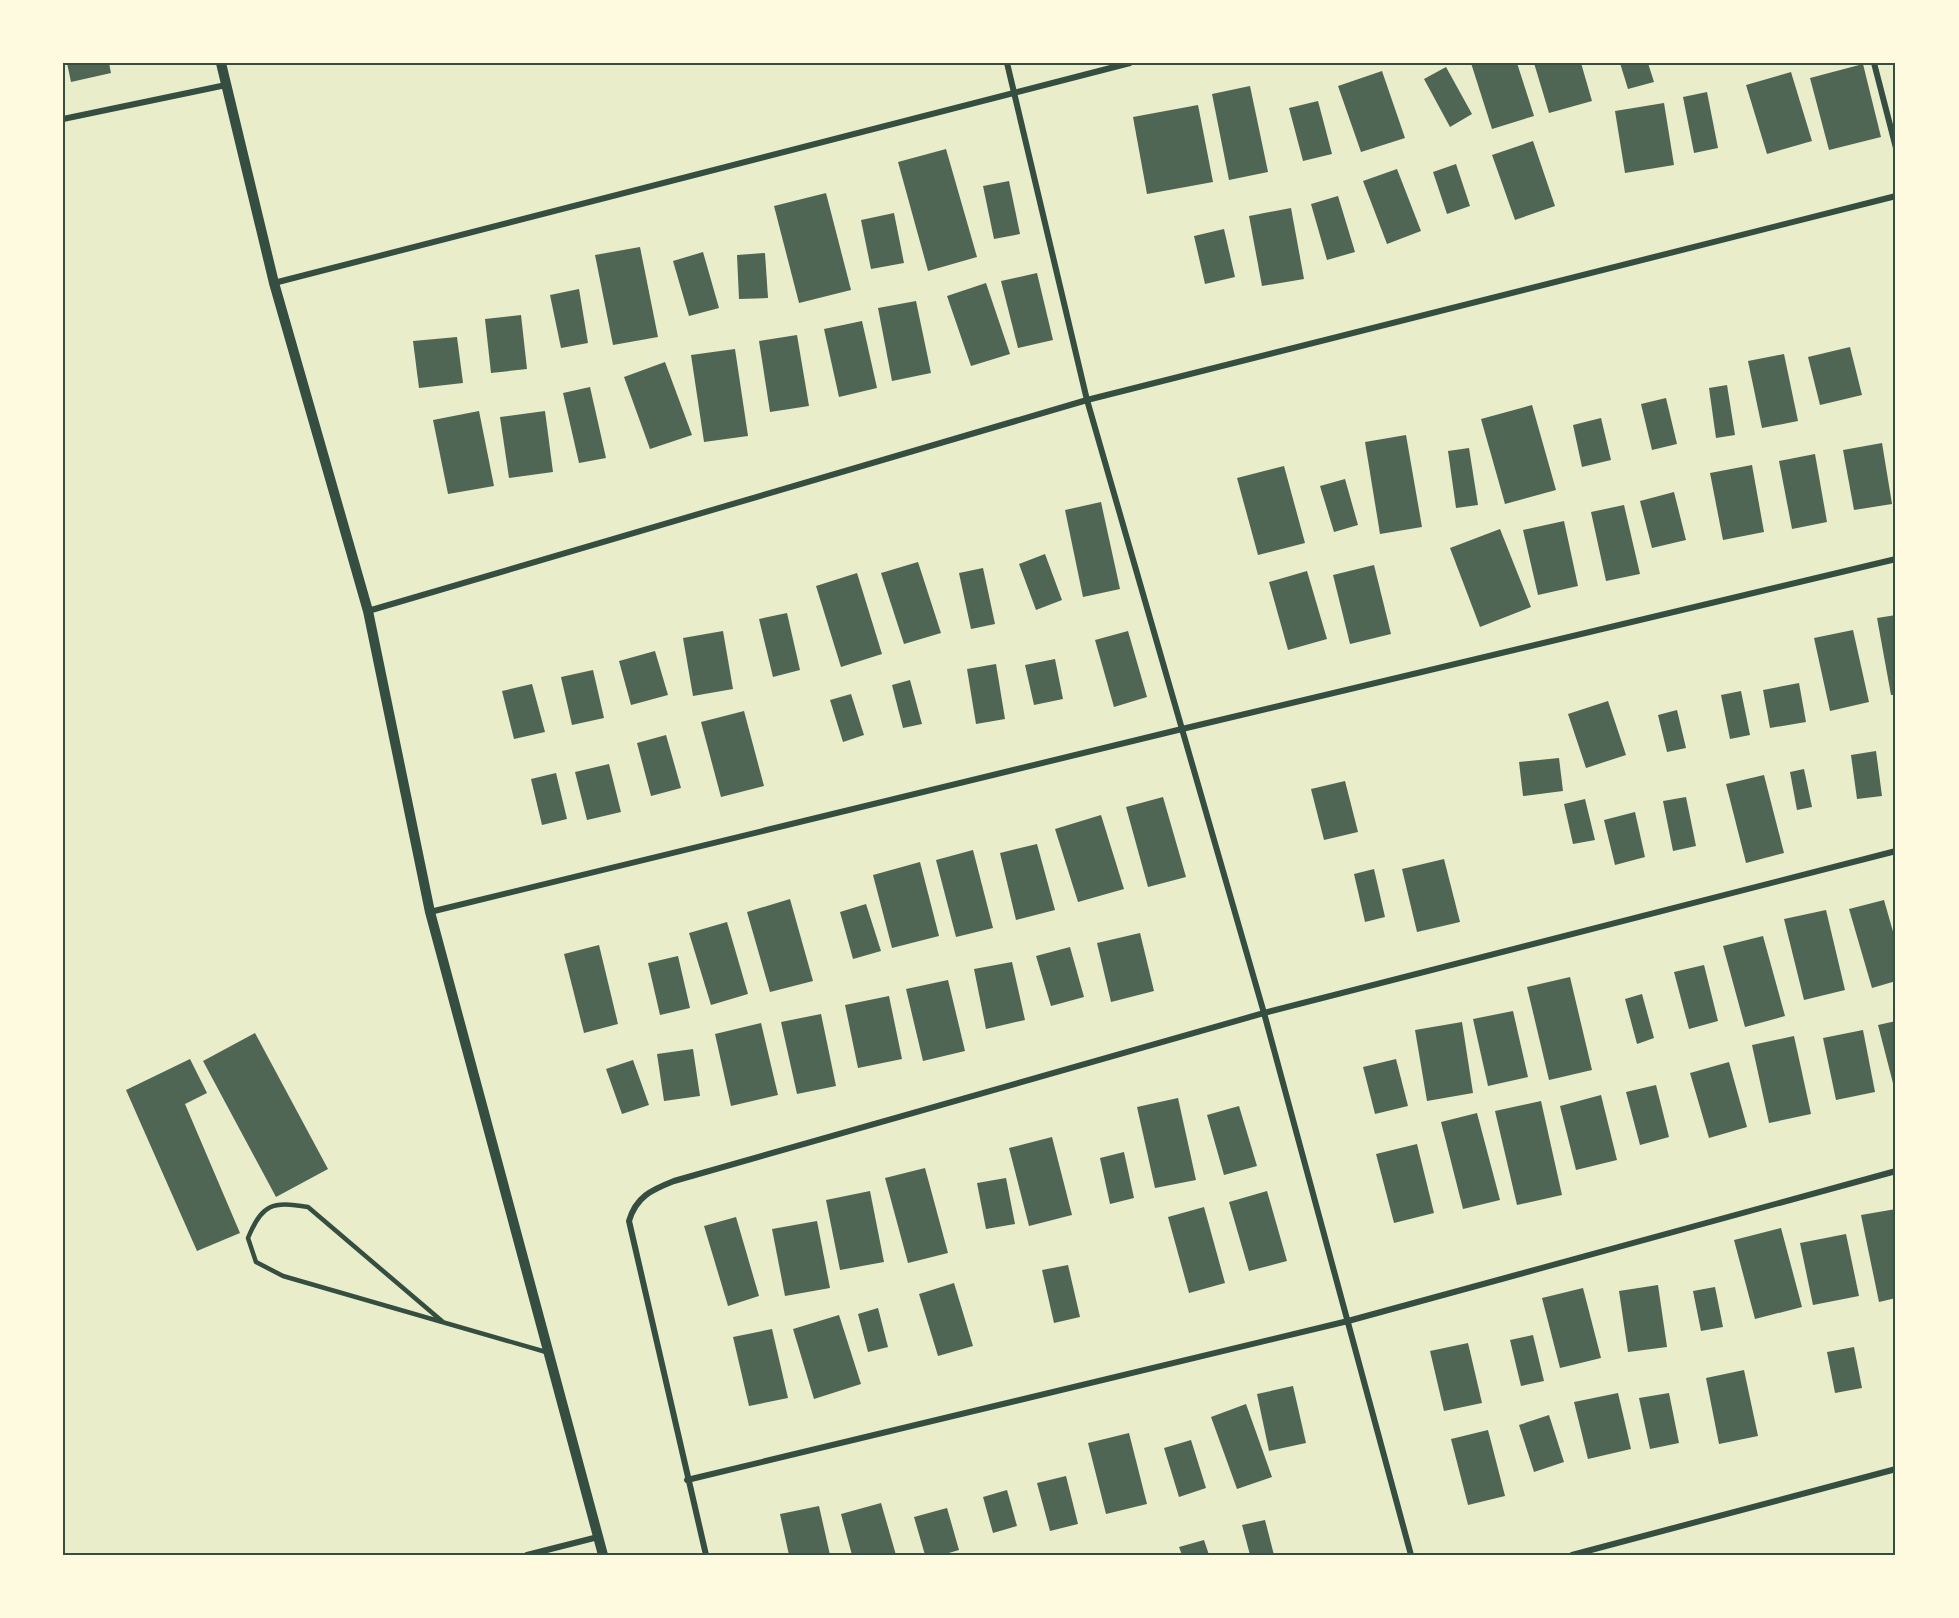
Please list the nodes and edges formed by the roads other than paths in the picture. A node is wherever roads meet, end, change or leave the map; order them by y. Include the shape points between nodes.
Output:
1 (221, 63) edge
2 (1007, 63) edge
3 (1130, 63) edge
4 (1874, 63) edge
5 (226, 85) junction
6 (1013, 93) junction
7 (63, 119) edge
8 (1896, 148) edge
9 (1896, 196) edge
10 (274, 283) junction
11 (1088, 400) junction
12 (1896, 560) edge
13 (368, 611) junction
14 (1182, 729) junction
15 (1896, 851) edge
16 (430, 912) junction
17 (1263, 1013) junction
18 (1896, 1171) edge
19 (1348, 1321) junction
20 (443, 1322) junction
21 (549, 1353) junction
22 (1896, 1469) edge
23 (687, 1480) junction
24 (598, 1537) junction
25 (527, 1555) edge
26 (603, 1555) edge
27 (706, 1555) edge
28 (1411, 1555) edge
29 (1572, 1555) edge

1 - 5 street
2 - 6 street
3 - 6 street
4 - 8 street
5 - 7 street
5 - 10 street
6 - 10 street
6 - 11 street
9 - 11 street
10 - 13 street
11 - 13 street
11 - 14 street
12 - 14 street
13 - 16 street
14 - 16 street
14 - 17 street
15 - 17 street
16 - 21 street
17 - 19 street
17 - 23 street via 674,1181 646,1194 634,1205 629,1221
18 - 19 street
19 - 23 street
19 - 28 street
20 - 20 lane via 308,1207 282,1203 258,1215 248,1238 256,1262 283,1276
20 - 21 lane
21 - 24 street
22 - 29 street
23 - 27 street
24 - 25 street
24 - 26 street

